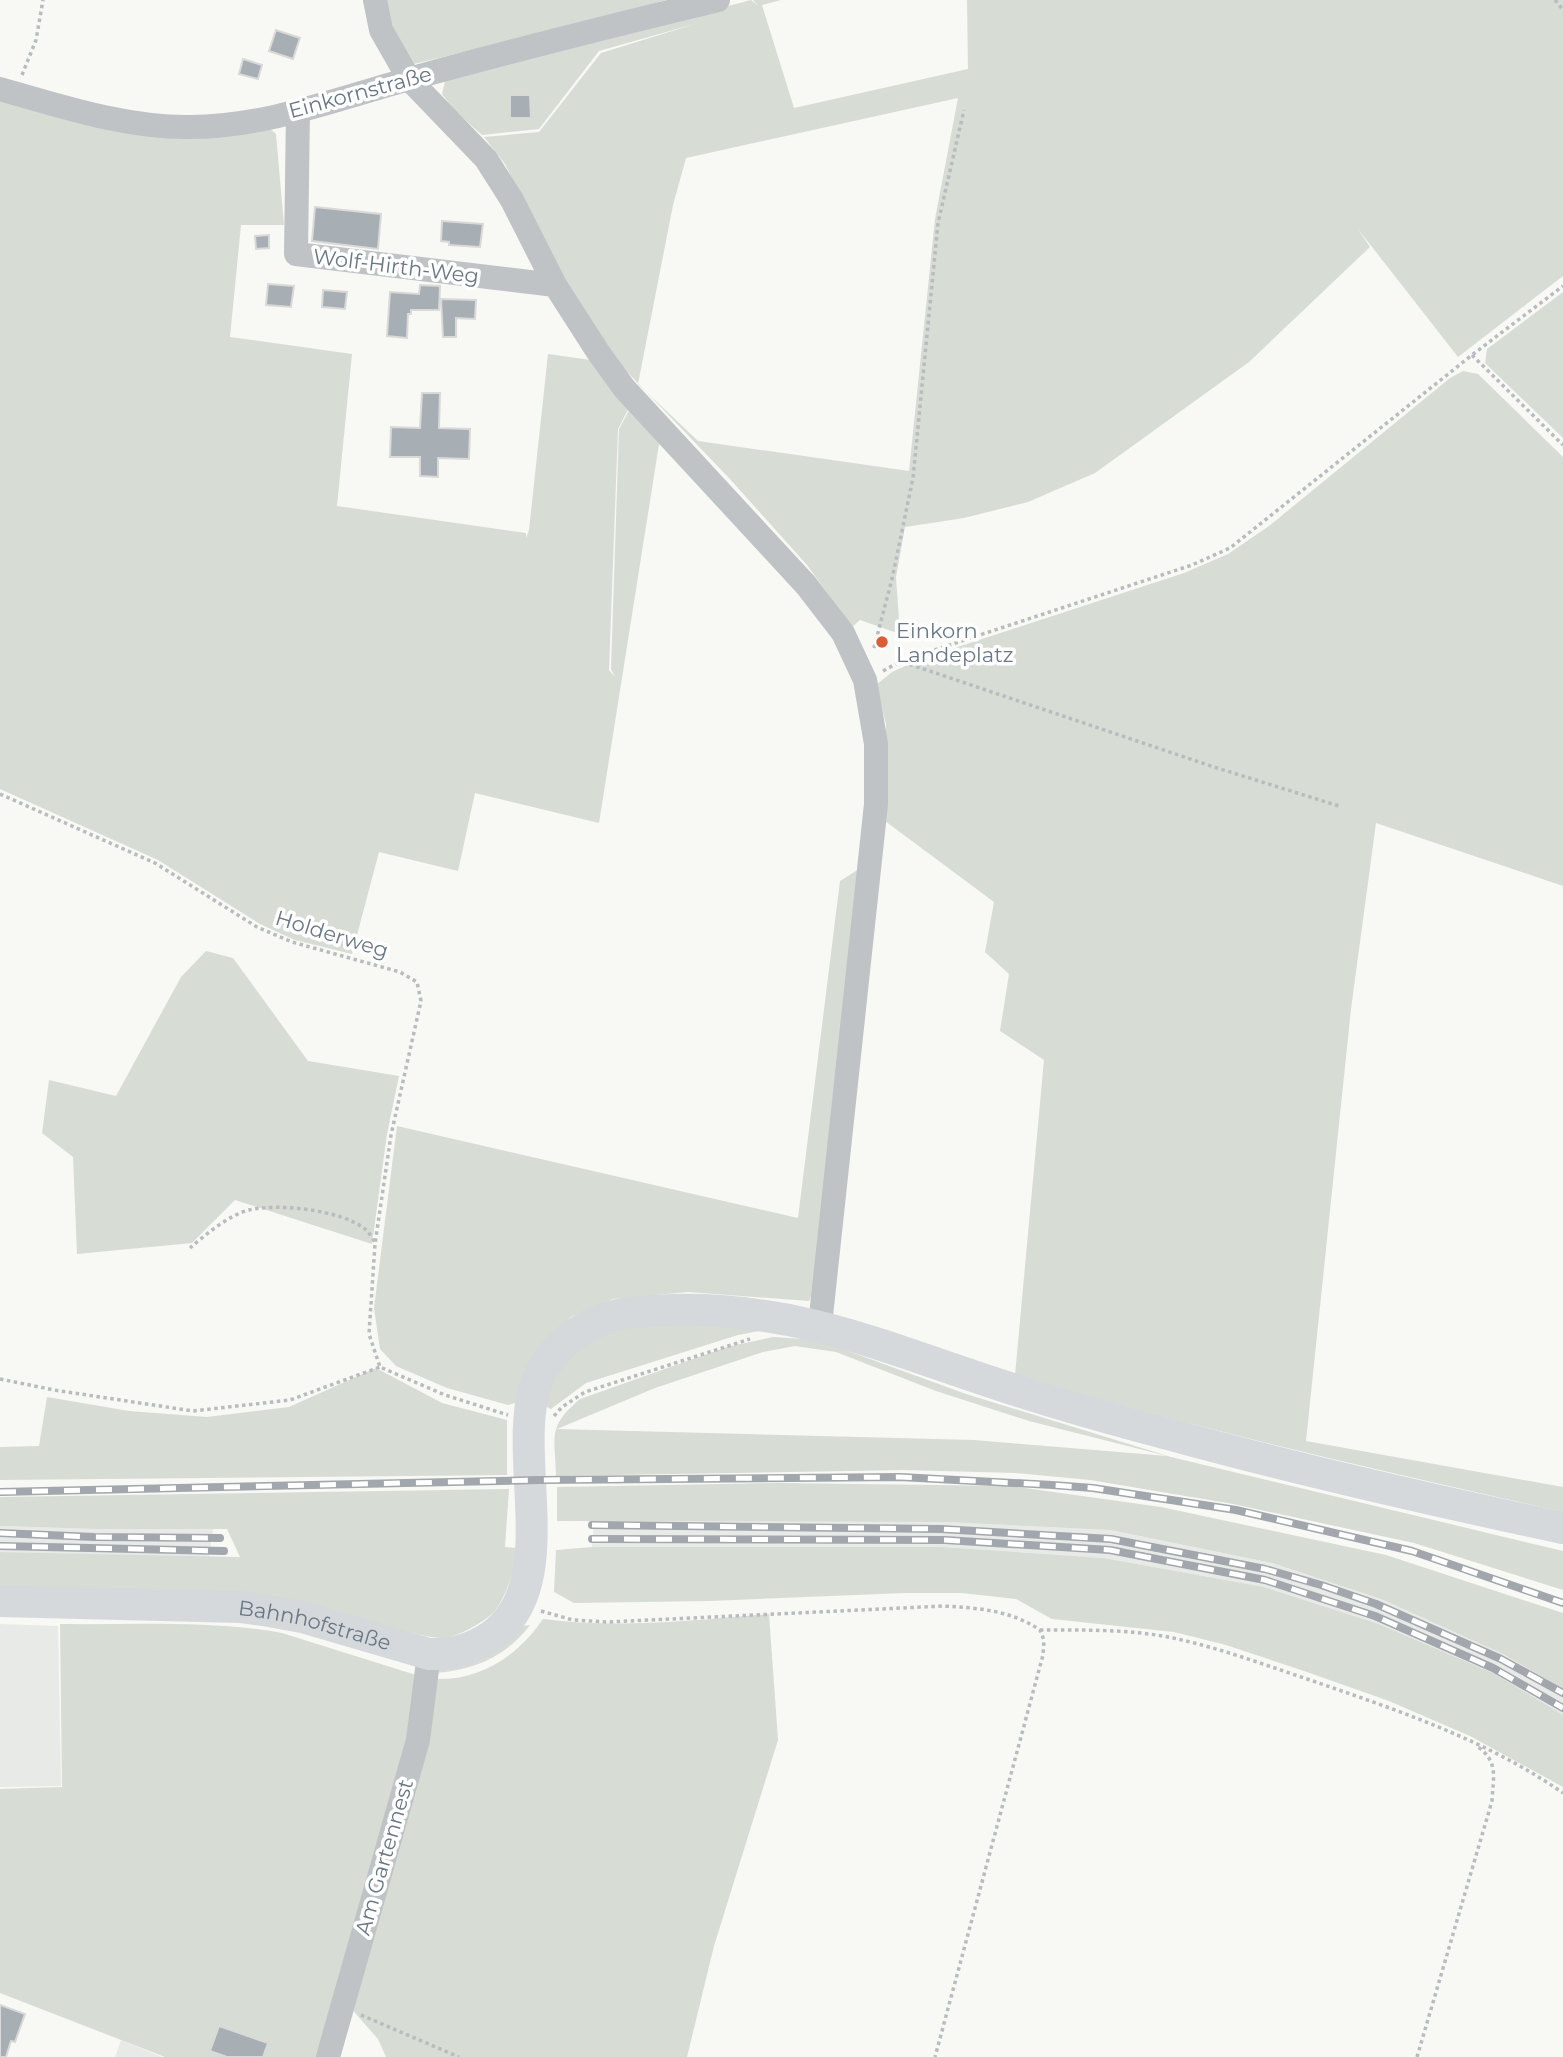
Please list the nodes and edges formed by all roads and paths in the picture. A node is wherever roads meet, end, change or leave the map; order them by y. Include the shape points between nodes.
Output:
1 (43, 0) edge
2 (375, 0) edge
3 (718, 0) edge
4 (1555, 0) edge
5 (1563, 10) edge
6 (409, 79) junction
7 (7, 91) edge
8 (298, 110) junction
9 (964, 110) dead end
10 (555, 285) junction
11 (1563, 286) edge
12 (1472, 355) junction
13 (1563, 445) edge
14 (901, 661) junction
15 (865, 680) junction
16 (0, 794) edge
17 (1339, 806) dead end
18 (375, 1244) junction
19 (190, 1248) dead end
20 (820, 1325) junction
21 (752, 1339) dead end
22 (380, 1367) junction
23 (0, 1379) edge
24 (537, 1428) junction
25 (1563, 1528) edge
26 (0, 1601) edge
27 (519, 1602) junction
28 (1040, 1630) junction
29 (429, 1654) junction
30 (1467, 1740) junction
31 (1563, 1793) edge
32 (342, 2006) junction
33 (328, 2057) edge
34 (459, 2057) edge
35 (935, 2057) edge
36 (1417, 2057) edge

1 - 7 path via 36,40
2 - 6 street via 381,30
3 - 6 street, Einkornstraße
4 - 5 path
6 - 8 street, Einkornstraße
6 - 10 street via 486,159
7 - 8 street, Einkornstraße via 96,116 153,125 234,125
8 - 10 street, Wolf-Hirth-Weg via 296,254
9 - 15 path via 938,223 913,478
10 - 15 street via 624,388 806,585 843,633
11 - 12 path
12 - 13 path
12 - 14 path via 1230,548
14 - 15 path
14 - 17 path
15 - 20 street via 876,744 876,804
16 - 18 path, Holderweg via 155,863 257,927 292,942 400,972 417,982 421,1001 391,1135
18 - 19 path via 365,1228 338,1216 282,1206 248,1210 208,1232
18 - 22 path via 369,1334
20 - 24 main road, Bahnhofstraße via 717,1310 635,1312 607,1318 570,1337 550,1357 535,1387
20 - 25 main road, Bahnhofstraße via 1166,1434
21 - 24 path via 586,1392
22 - 23 path via 290,1400 192,1411
22 - 24 path
24 - 27 main road, Bahnhofstraße via 530,1562
26 - 29 main road, Bahnhofstraße via 260,1609
27 - 28 path via 552,1616 590,1622 972,1607 1012,1615
27 - 29 main road, Bahnhofstraße via 502,1627 480,1644
28 - 30 path via 1171,1637 1388,1707
28 - 35 path via 1043,1655
29 - 32 street, Am Gartennest via 418,1741
30 - 31 path
30 - 36 path via 1489,1755 1494,1771 1492,1801
32 - 33 street, Am Gartennest
32 - 34 path

